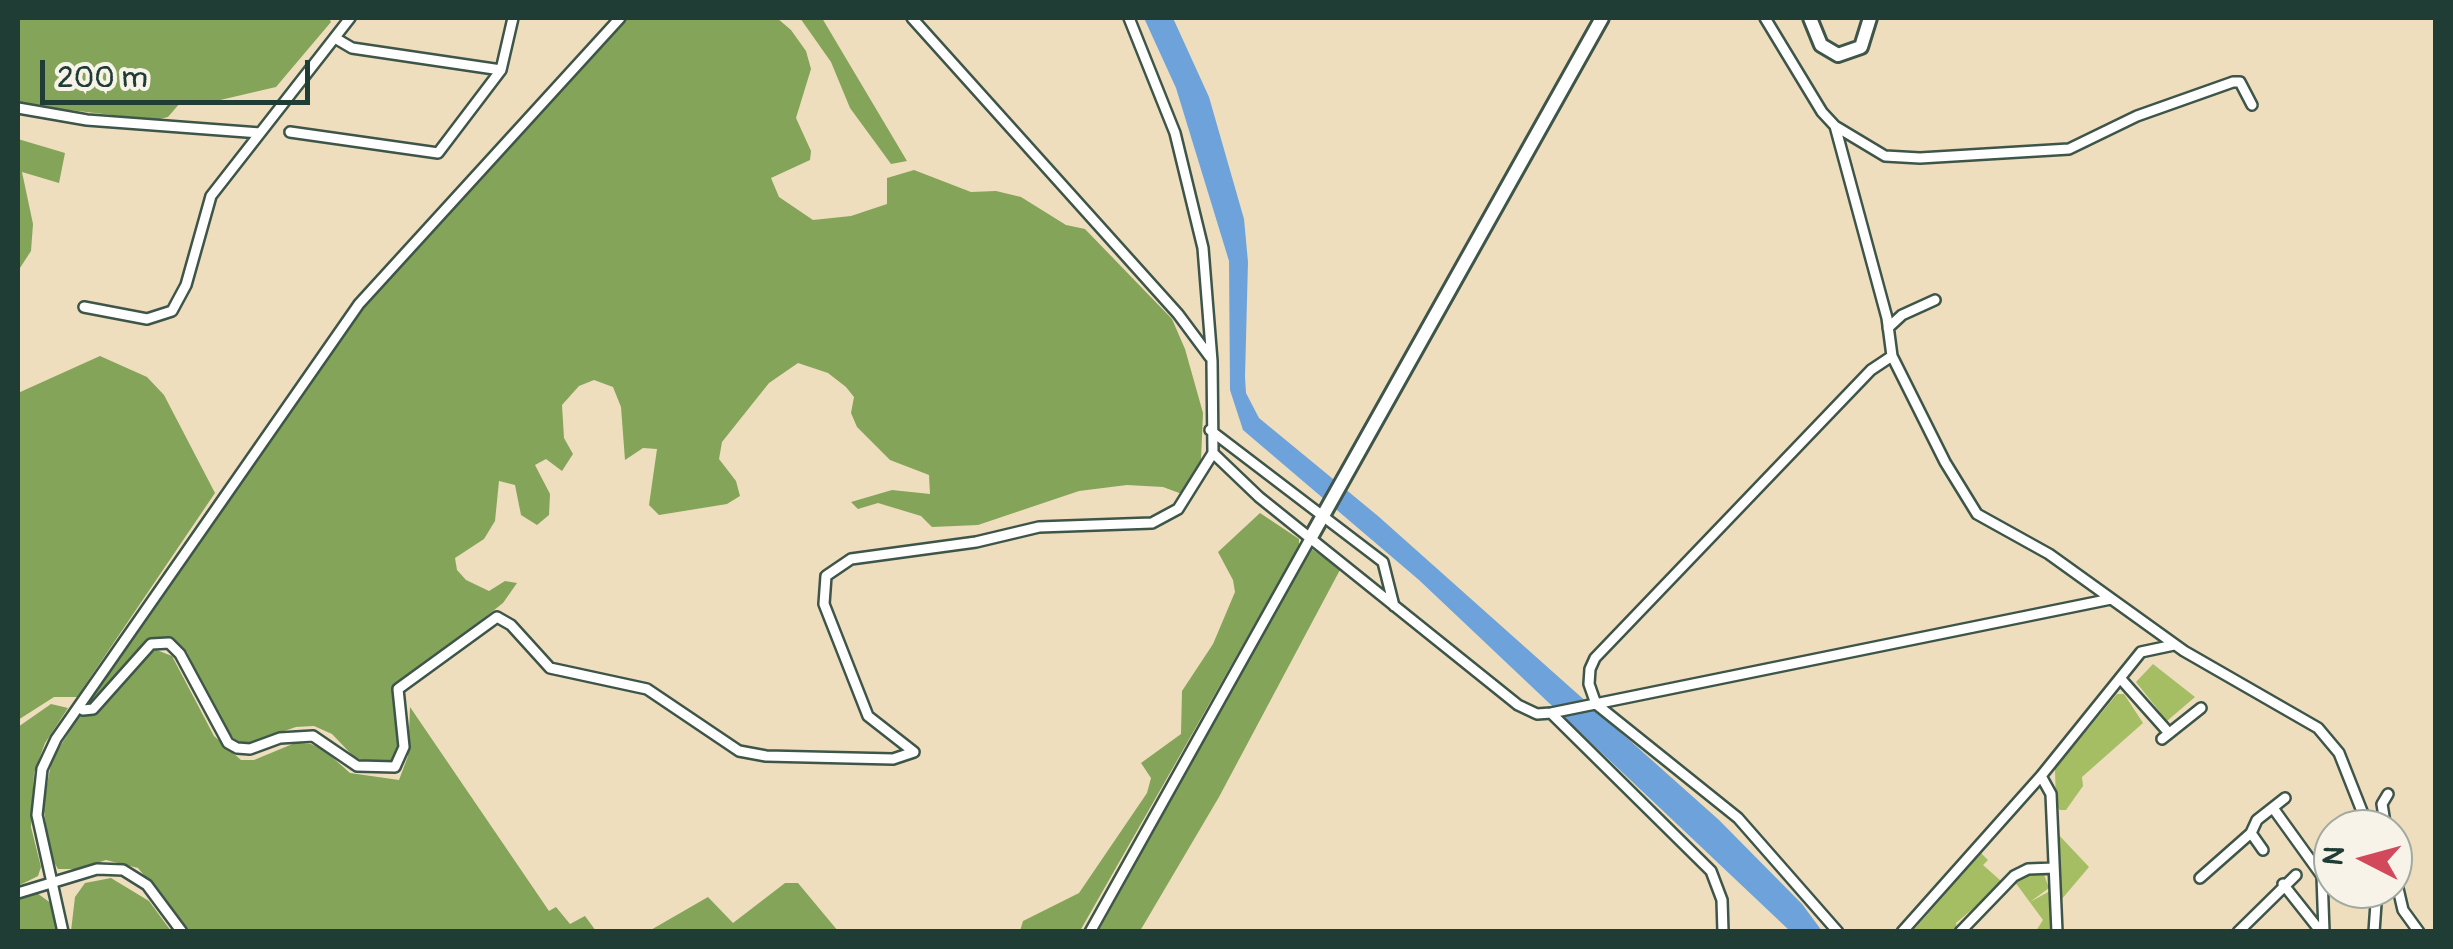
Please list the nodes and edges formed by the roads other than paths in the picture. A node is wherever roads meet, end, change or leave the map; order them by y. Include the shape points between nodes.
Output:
1 (350, 18) edge
2 (514, 18) edge
3 (620, 18) edge
4 (912, 18) edge
5 (1129, 18) edge
6 (1602, 18) edge
7 (1765, 18) edge
8 (1810, 18) edge
9 (1870, 18) edge
10 (335, 38) junction
11 (501, 70) junction
12 (2252, 105) dead end
13 (18, 108) edge
14 (1835, 126) junction
15 (260, 132) junction
16 (290, 132) dead end
17 (1866, 146) junction
18 (1844, 162) junction
19 (1935, 300) dead end
20 (84, 307) dead end
21 (1888, 328) junction
22 (1892, 356) junction
23 (1212, 361) junction
24 (1210, 430) junction
25 (1212, 453) junction
26 (1326, 513) junction
27 (1311, 537) junction
28 (2112, 599) junction
29 (1394, 606) junction
30 (2175, 645) junction
31 (2120, 678) junction
32 (1592, 704) junction
33 (2200, 708) dead end
34 (83, 710) dead end
35 (1554, 713) junction
36 (2040, 776) junction
37 (2388, 794) dead end
38 (2286, 798) dead end
39 (2273, 808) junction
40 (2361, 809) edge
41 (2383, 809) edge
42 (2251, 834) junction
43 (2263, 850) dead end
44 (2054, 868) junction
45 (2296, 875) dead end
46 (2200, 878) dead end
47 (51, 884) junction
48 (2283, 884) junction
49 (18, 893) edge
50 (2403, 909) edge
51 (63, 932) edge
52 (182, 932) edge
53 (1090, 932) edge
54 (1723, 932) edge
55 (1838, 932) edge
56 (1902, 932) edge
57 (1960, 932) edge
58 (2057, 932) edge
59 (2238, 932) edge
60 (2323, 932) edge
61 (2418, 932) edge

1 - 10 street
2 - 11 street
3 - 47 street via 358,304 56,739 36,802
4 - 23 street via 1178,314
5 - 23 street via 1164,102 1198,229
6 - 26 street
7 - 14 street
8 - 9 street via 1821,44 1838,55 1861,46
10 - 11 street via 352,48
10 - 15 street
11 - 16 street via 438,153
12 - 17 street via 2234,82 2050,153 1898,158
13 - 15 street via 87,120
14 - 17 street
14 - 18 street
15 - 20 street via 211,196 172,310 148,319
17 - 18 street via 1854,147
18 - 21 street
19 - 21 street
21 - 22 street
22 - 28 street via 1977,514
22 - 32 street via 1871,370 1596,658
23 - 24 street
24 - 25 street
24 - 26 street
25 - 27 street
25 - 34 street via 1178,509 1152,523 1039,527 851,559 826,576 824,604 868,716 914,752 893,760 739,751 647,689 550,668 496,617 398,689 404,747 395,767 357,766 313,736 237,748 169,644 152,644 93,709
26 - 27 street
26 - 29 street via 1383,562
27 - 29 street
27 - 53 street
28 - 30 street
28 - 32 street
29 - 35 street via 1518,705
30 - 31 street via 2141,652
30 - 40 street via 2328,736
31 - 33 street via 2166,736
31 - 36 street
32 - 35 street
32 - 55 street via 1738,818
35 - 54 street via 1711,871 1722,900
36 - 44 street via 2051,794
36 - 56 street
37 - 41 street
38 - 39 street
39 - 42 street via 2256,820
39 - 60 street via 2322,876
42 - 43 street
42 - 46 street
44 - 57 street via 2014,876
44 - 58 street
45 - 48 street
47 - 49 street
47 - 51 street
47 - 52 street via 97,869 124,870 147,885
48 - 59 street
48 - 60 street
50 - 61 street

